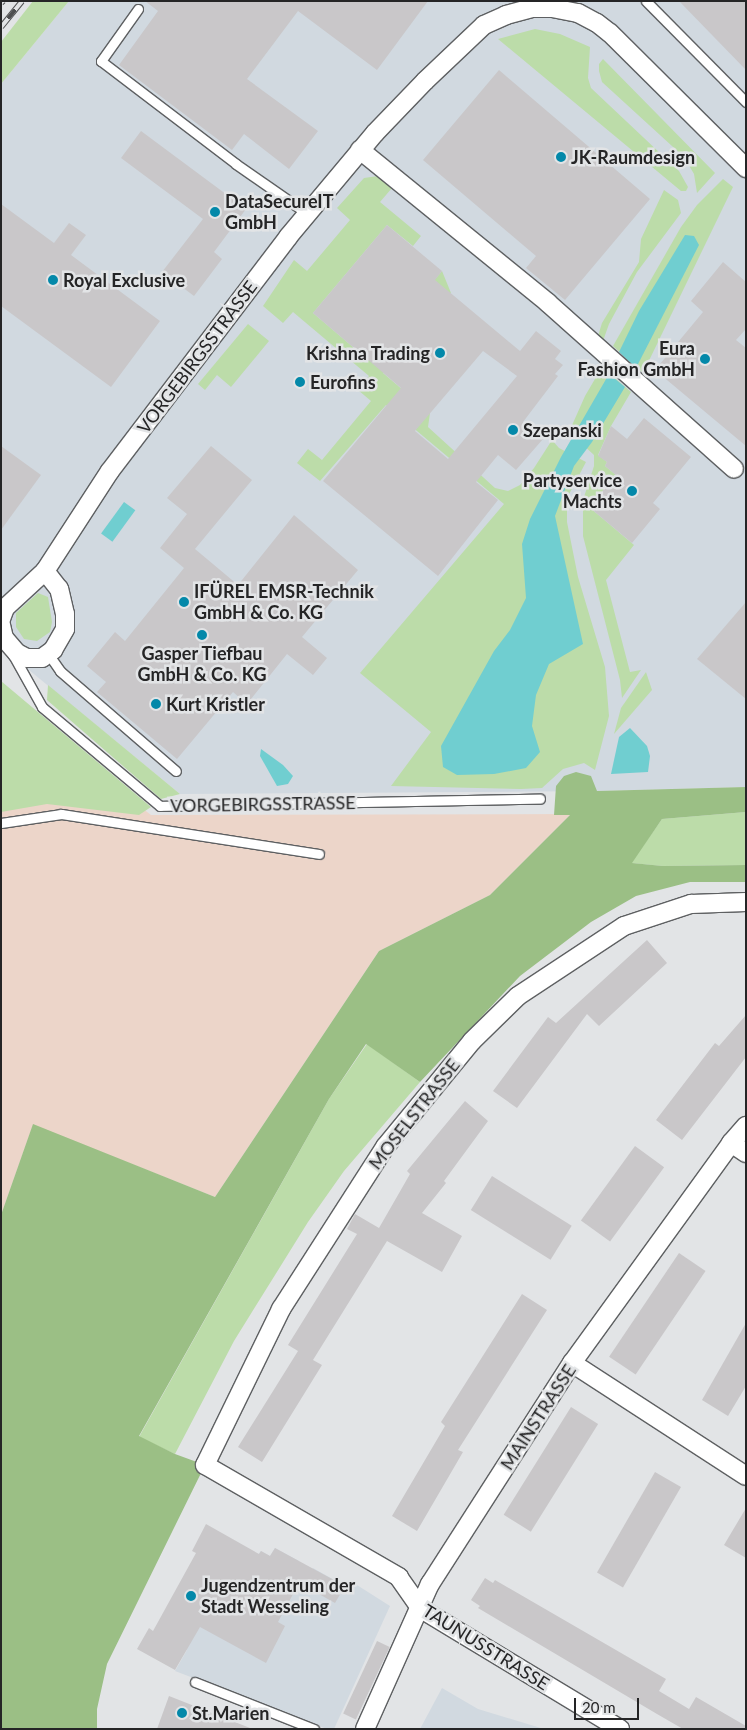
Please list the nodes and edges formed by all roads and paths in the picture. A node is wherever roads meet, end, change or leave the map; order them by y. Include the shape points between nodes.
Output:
1 (646, 1) edge
2 (138, 9) dead end
3 (746, 102) edge
4 (360, 150) junction
5 (746, 168) edge
6 (308, 214) junction
7 (734, 469) dead end
8 (44, 571) junction
9 (1, 619) edge
10 (2, 634) edge
11 (49, 655) junction
12 (176, 772) dead end
13 (540, 799) dead end
14 (1, 823) edge
15 (319, 854) dead end
16 (746, 902) edge
17 (746, 1126) edge
18 (731, 1143) junction
19 (746, 1153) edge
20 (572, 1363) junction
21 (205, 1465) joint
22 (746, 1476) edge
23 (421, 1609) junction
24 (195, 1682) dead end
25 (314, 1729) edge
26 (365, 1729) edge
27 (620, 1729) edge

1 - 3 lane
2 - 6 lane via 101,61 236,164
4 - 5 street, VORGEBIRGSSTRASSE via 480,28 506,14 532,8 552,8 578,13 610,33
4 - 6 street, VORGEBIRGSSTRASSE
4 - 7 street via 548,303
6 - 8 street, VORGEBIRGSSTRASSE via 110,471
8 - 9 street, VORGEBIRGSSTRASSE via 5,608
8 - 11 street via 59,589 65,614 65,629
10 - 11 street, VORGEBIRGSSTRASSE via 17,653 27,658
10 - 13 lane, VORGEBIRGSSTRASSE via 42,707 160,806
11 - 12 lane via 60,671
14 - 15 lane via 61,814
16 - 21 street, MOSELSTRASSE via 691,904 624,926 518,996 472,1041 385,1147 281,1308
17 - 18 street, MAINSTRASSE
18 - 19 street
18 - 20 street, MAINSTRASSE
20 - 22 street
20 - 23 street, MAINSTRASSE via 430,1584
21 - 23 street, TAUNUSSTRASSE via 398,1577
23 - 26 street, MAINSTRASSE
23 - 27 street, TAUNUSSTRASSE
24 - 25 lane

